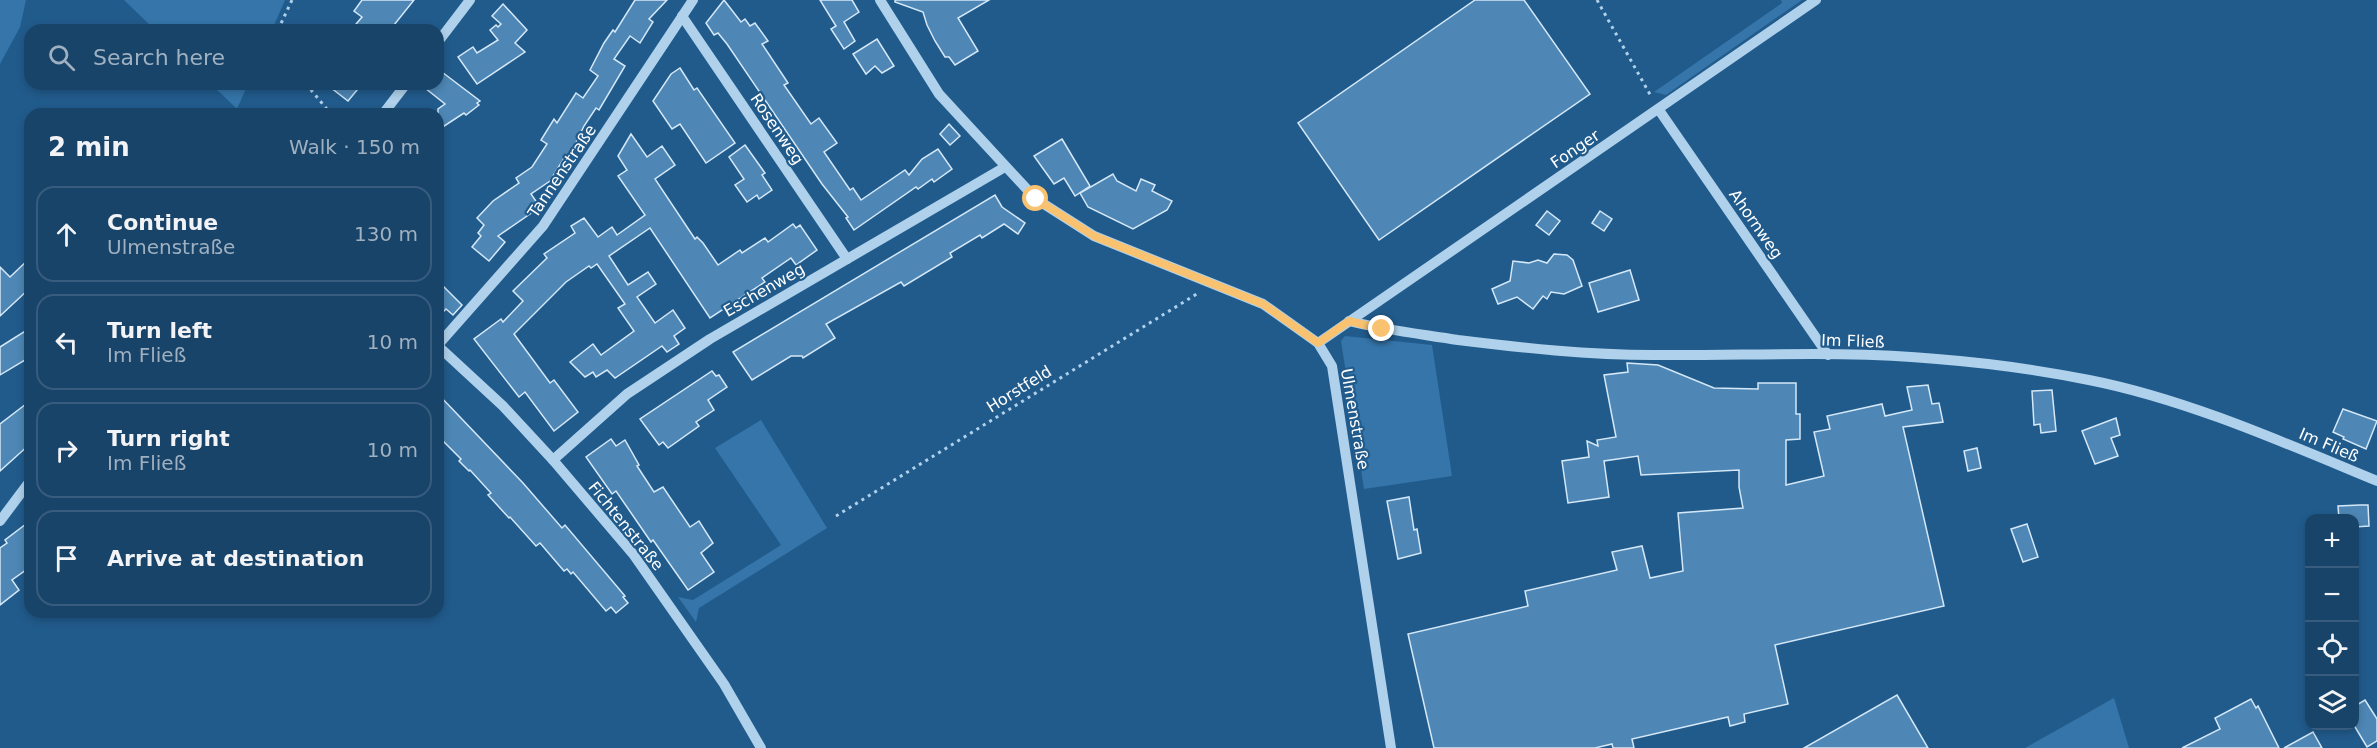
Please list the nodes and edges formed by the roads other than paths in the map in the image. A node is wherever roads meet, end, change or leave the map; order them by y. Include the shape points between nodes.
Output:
1 (470, 0) edge
2 (693, 0) edge
3 (880, 0) edge
4 (1816, 0) edge
5 (682, 16) junction
6 (444, 34) edge
7 (401, 90) edge
8 (388, 108) edge
9 (1659, 110) junction
10 (1005, 167) junction
11 (847, 259) junction
12 (1349, 321) junction
13 (444, 339) edge
14 (1318, 343) junction
15 (444, 352) edge
16 (1828, 355) junction
17 (553, 460) junction
18 (2377, 481) edge
19 (24, 489) edge
20 (0, 521) edge
21 (761, 748) edge
22 (1391, 748) edge

1 - 6 street
2 - 5 street, Tannenstraße
3 - 10 street, Ulmenstraße via 939,94
4 - 9 street, Fonger
5 - 11 street, Rosenweg
5 - 13 street, Tannenstraße via 543,226
7 - 8 street
9 - 12 street, Fonger
9 - 16 street, Ahornweg
10 - 11 street, Eschenweg
10 - 14 street, Ulmenstraße via 1036,199 1094,236 1263,304
11 - 17 street, Eschenweg via 710,339 627,394
12 - 14 street
12 - 16 street, Im Fließ via 1536,350 1650,355
14 - 22 street, Ulmenstraße via 1332,366
15 - 17 street, Fichtenstraße via 503,406
16 - 18 street, Im Fließ via 1936,358 2090,380 2173,403
17 - 21 street, Fichtenstraße via 633,554 724,684
19 - 20 street

